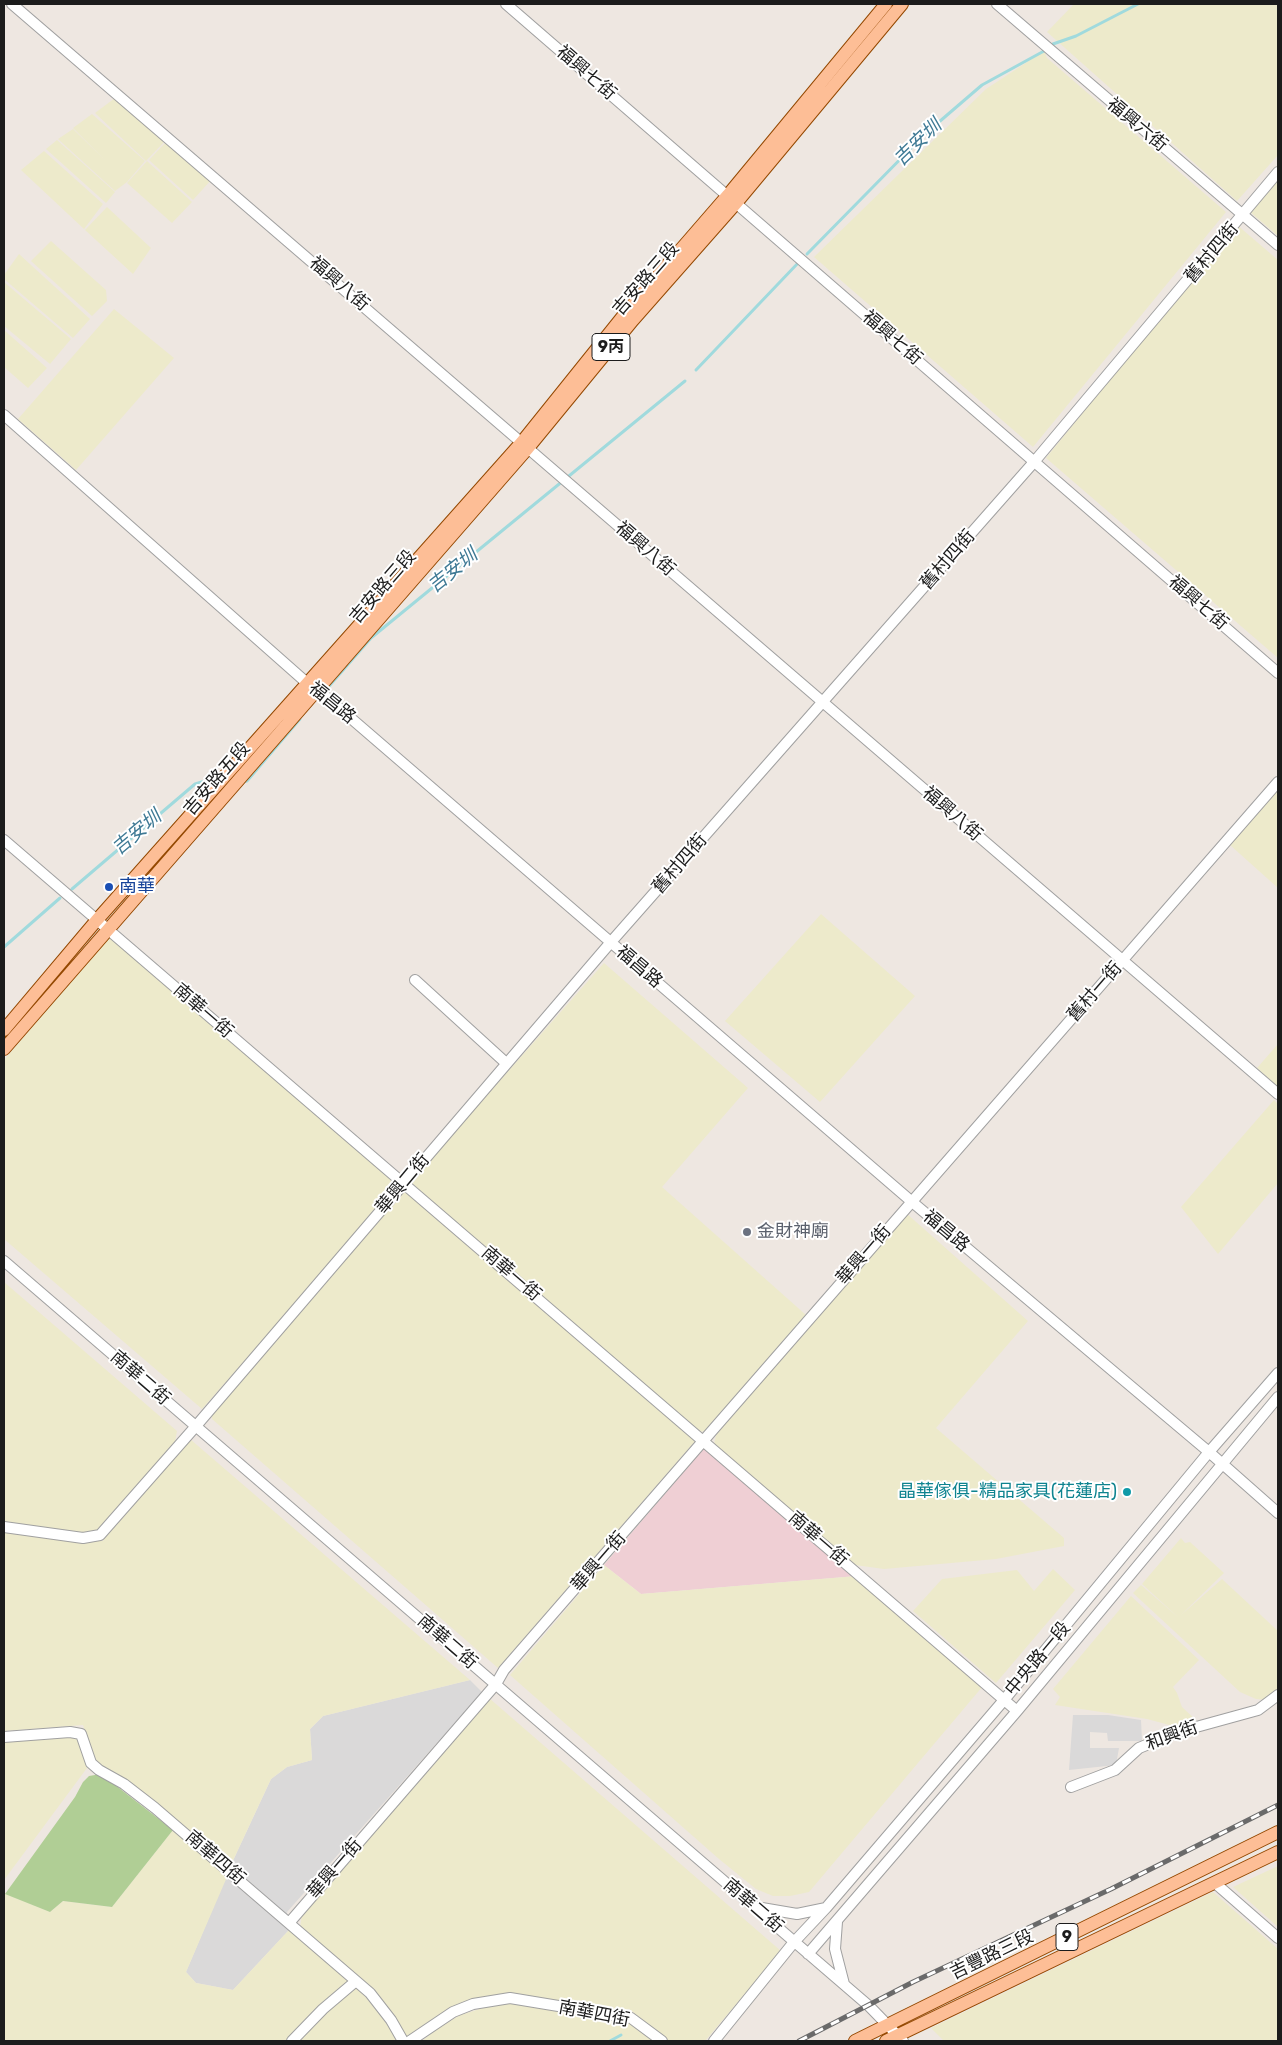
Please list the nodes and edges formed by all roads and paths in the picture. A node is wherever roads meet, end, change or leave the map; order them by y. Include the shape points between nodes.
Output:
1 (12, 4) edge
2 (506, 4) edge
3 (886, 4) edge
4 (902, 4) edge
5 (997, 4) edge
6 (1278, 172) edge
7 (733, 198) junction
8 (1244, 215) junction
9 (1278, 245) edge
10 (4, 415) edge
11 (525, 445) junction
12 (1034, 462) junction
13 (1278, 673) edge
14 (312, 686) junction
15 (822, 702) junction
16 (1278, 782) edge
17 (4, 840) edge
18 (96, 921) junction
19 (108, 930) junction
20 (610, 942) junction
21 (1123, 961) junction
22 (415, 980) dead end
23 (4, 1030) edge
24 (4, 1049) edge
25 (506, 1063) junction
26 (1278, 1094) edge
27 (405, 1182) junction
28 (911, 1201) junction
29 (4, 1261) edge
30 (1278, 1373) edge
31 (1278, 1397) edge
32 (196, 1426) junction
33 (704, 1440) junction
34 (1209, 1452) junction
35 (1222, 1463) junction
36 (1278, 1513) edge
37 (4, 1527) edge
38 (496, 1684) junction
39 (1278, 1695) edge
40 (1004, 1700) junction
41 (1017, 1710) junction
42 (4, 1737) edge
43 (1071, 1787) dead end
44 (1278, 1832) edge
45 (1278, 1852) edge
46 (1215, 1883) junction
47 (755, 1907) junction
48 (826, 1908) junction
49 (837, 1922) junction
50 (288, 1923) junction
51 (1278, 1938) edge
52 (794, 1942) junction
53 (808, 1954) junction
54 (356, 1980) junction
55 (844, 1984) junction
56 (887, 2026) junction
57 (895, 2040) edge
58 (292, 2041) edge
59 (403, 2041) edge
60 (410, 2041) edge
61 (662, 2041) edge
62 (714, 2041) edge
63 (855, 2041) edge

1 - 11 street, 福興八街
2 - 7 street, 福興七街
3 - 7 main road, 吉安路三段 / 9丙
4 - 7 main road, 吉安路三段 / 9丙
5 - 8 street, 福興六街
6 - 8 street, 舊村四街
7 - 11 main road, 吉安路三段 / 9丙
7 - 12 street, 福興七街
8 - 9 street, 福興六街
8 - 12 street, 舊村四街
10 - 14 street, 福昌路
11 - 14 main road, 吉安路三段 / 9丙
11 - 15 street, 福興八街
12 - 13 street, 福興七街
12 - 15 street, 舊村四街
14 - 18 main road, 吉安路五段 / 9丙
14 - 19 main road, 吉安路五段 / 9丙
14 - 20 street, 福昌路
15 - 20 street, 舊村四街
15 - 21 street, 福興八街
16 - 21 street, 舊村一街
17 - 18 street, 南華一街
18 - 19 street, 南華一街
18 - 23 main road, 吉安路五段 / 9丙
19 - 24 main road, 吉安路五段 / 9丙
19 - 27 street, 南華一街
20 - 25 street, 華興二街
20 - 28 street, 福昌路
21 - 26 street, 福興八街
21 - 28 street, 舊村一街
22 - 25 street
25 - 27 street, 華興二街
27 - 32 street, 華興二街
27 - 33 street, 南華一街
28 - 33 street, 華興一街
28 - 34 street, 福昌路
29 - 32 street, 南華二街
30 - 34 street, 中央路一段
31 - 35 street, 中央路一段
32 - 37 street, 華興二街 via 100,1535 83,1538
32 - 38 street, 南華二街
33 - 38 street, 華興一街 via 504,1670
33 - 40 street, 南華一街
34 - 35 street, 福昌路
34 - 40 street, 中央路一段
35 - 36 street, 福昌路
35 - 41 street, 中央路一段
38 - 47 street, 南華二街
38 - 50 street, 華興一街
39 - 43 street, 和興街 via 1258,1710 1178,1732 1139,1748 1115,1770
40 - 41 street, 南華一街
40 - 48 street, 中央路一段
41 - 49 street, 中央路一段
42 - 50 street, 南華四街 via 81,1734 91,1763 155,1808
44 - 56 main road, 吉豐路三段 / 9
45 - 46 main road, 吉豐路三段 / 9
46 - 51 street
46 - 57 main road, 吉豐路三段 / 9
47 - 48 street via 797,1914
47 - 52 street, 南華二街
48 - 52 street, 中央路一段
49 - 53 street, 中央路一段
49 - 55 street via 835,1949
50 - 54 street, 南華四街
52 - 53 street, 南華二街
52 - 62 street
53 - 55 street, 南華二街
54 - 58 street
54 - 59 street, 南華四街 via 391,2020
55 - 56 street, 南華二街
56 - 57 street, 南華二街
56 - 63 main road, 吉豐路三段 / 9
60 - 61 street, 南華四街 via 453,2012 473,2004 510,1998 631,2018

